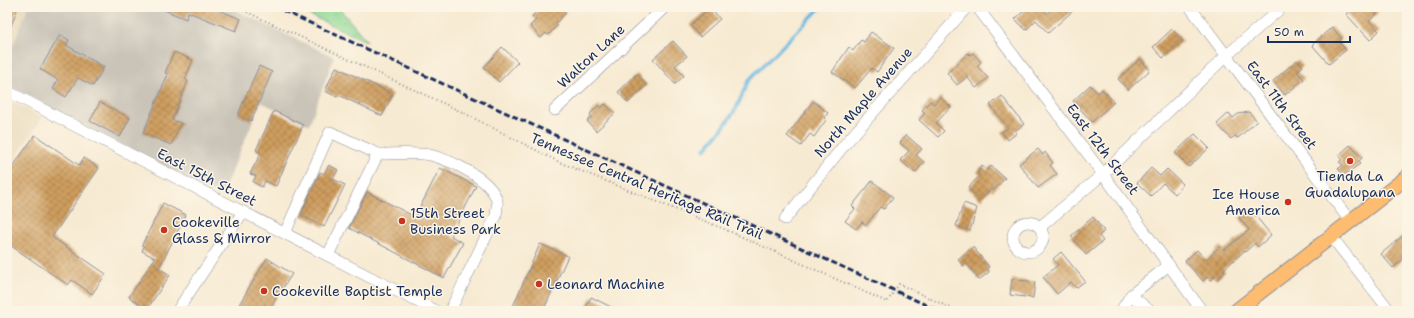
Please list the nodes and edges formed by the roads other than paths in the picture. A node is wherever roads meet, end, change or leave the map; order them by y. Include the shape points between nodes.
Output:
1 (665, 7) edge
2 (967, 7) edge
3 (977, 7) edge
4 (1190, 7) edge
5 (1282, 7) edge
6 (1226, 56) junction
7 (7, 91) edge
8 (555, 110) dead end
9 (378, 154) junction
10 (1103, 174) junction
11 (1407, 177) edge
12 (243, 212) junction
13 (786, 220) dead end
14 (1350, 221) junction
15 (1040, 227) dead end
16 (285, 233) junction
17 (1331, 236) junction
18 (328, 255) junction
19 (1169, 265) junction
20 (1131, 294) junction
21 (177, 311) edge
22 (436, 311) edge
23 (450, 311) edge
24 (1120, 311) edge
25 (1150, 311) edge
26 (1202, 311) edge
27 (1236, 311) edge
28 (1390, 311) edge

1 - 8 street, Walton Lane
2 - 13 street, North Maple Avenue via 845,144
3 - 10 street, East 12th Street
4 - 6 street, East 11th Street
5 - 6 street
6 - 10 street
6 - 14 street, East 11th Street
7 - 12 street, East 15th Street
9 - 16 street via 330,132
9 - 18 street
9 - 23 street via 430,155 466,169 486,185 497,201 496,216
10 - 15 street
10 - 19 street, East 12th Street
11 - 14 main road
12 - 16 street, East 15th Street
12 - 21 street
14 - 17 main road
16 - 18 street, East 15th Street
17 - 27 main road
17 - 28 street
18 - 22 street, East 15th Street
19 - 20 street
19 - 26 street, East 12th Street
20 - 24 street
20 - 25 street

